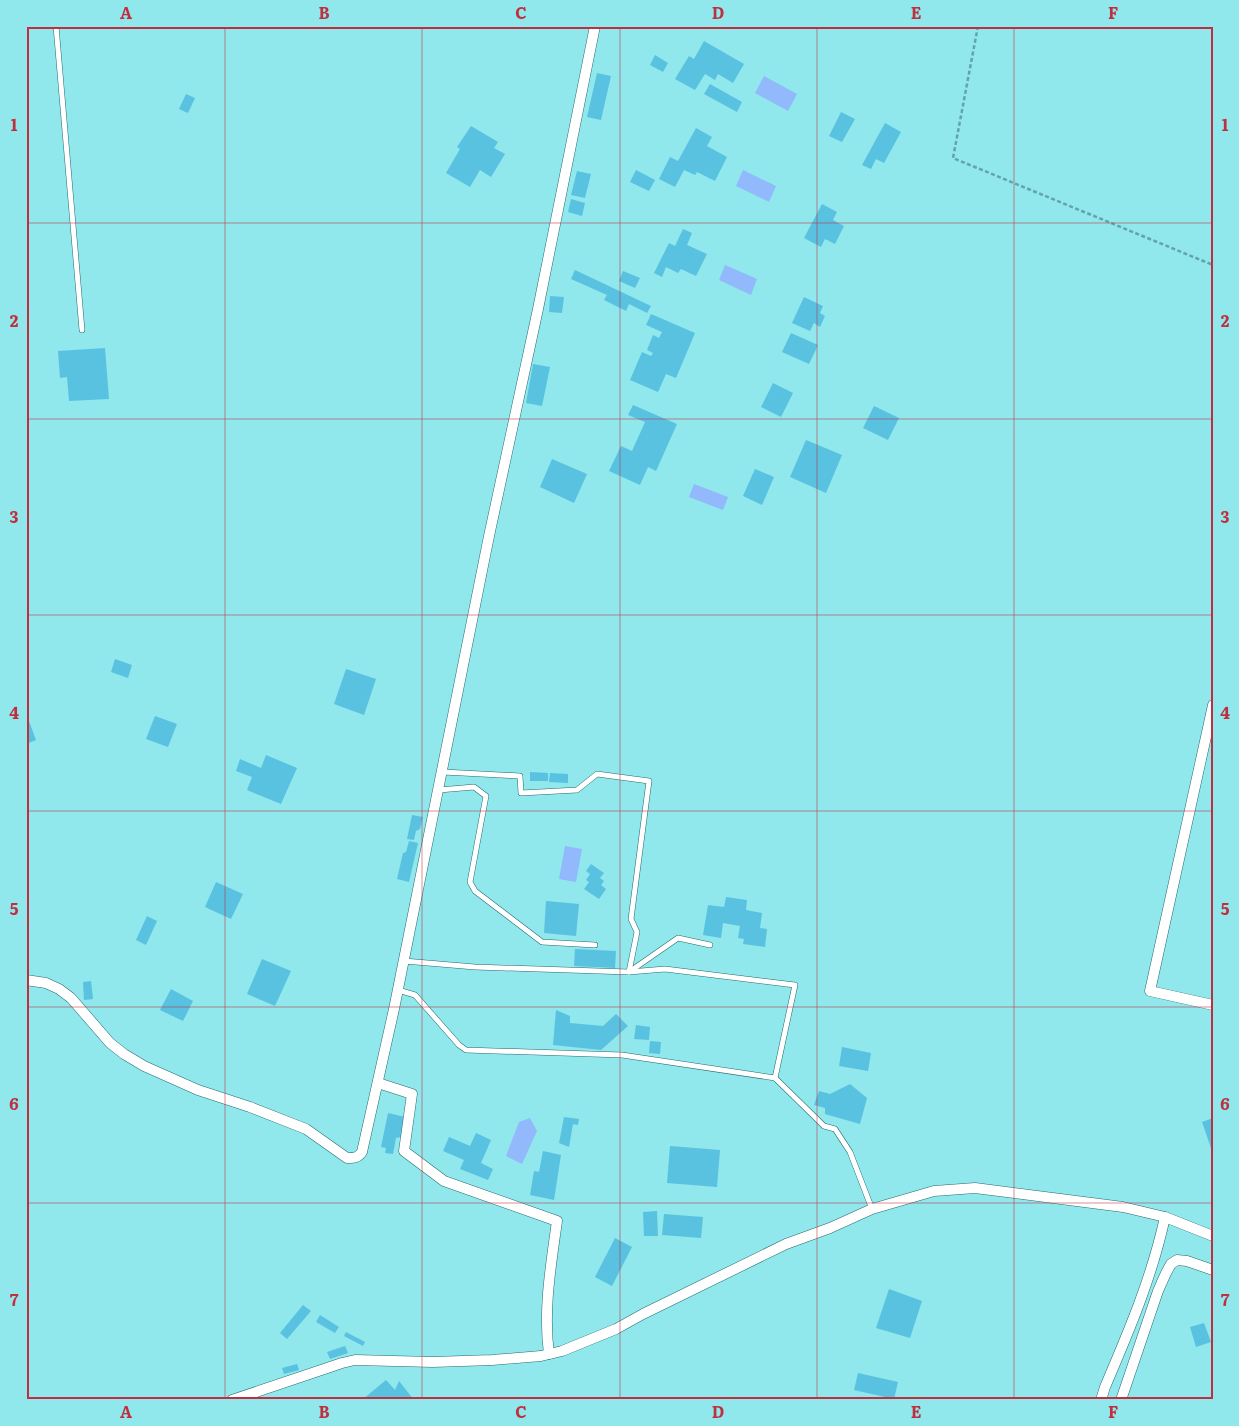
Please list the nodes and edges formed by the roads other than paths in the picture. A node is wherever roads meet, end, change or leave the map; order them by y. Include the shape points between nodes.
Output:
1 (56, 26) edge
2 (595, 26) edge
3 (82, 330) dead end
4 (1213, 705) edge
5 (443, 772) junction
6 (439, 790) junction
7 (710, 944) dead end
8 (595, 945) dead end
9 (404, 961) junction
10 (629, 972) junction
11 (26, 980) edge
12 (398, 990) junction
13 (1213, 1005) edge
14 (776, 1078) junction
15 (378, 1083) junction
16 (872, 1209) junction
17 (1165, 1217) junction
18 (1213, 1236) edge
19 (1213, 1270) edge
20 (549, 1354) junction
21 (232, 1400) edge
22 (1101, 1400) edge
23 (1121, 1400) edge

1 - 3 lane
2 - 5 street
4 - 13 street via 1150,991
5 - 6 street
5 - 10 lane via 520,776 521,793 577,790 597,774 649,781 631,919 636,932
6 - 8 lane via 474,788 486,796 470,882 475,891 542,942
6 - 9 street
7 - 10 lane via 678,938
9 - 10 lane via 475,967
9 - 12 street
10 - 14 lane via 665,969 795,985
11 - 15 street via 59,989 71,998 110,1043 144,1066 198,1090 306,1129 347,1158 359,1156 362,1152
12 - 14 lane via 415,995 466,1050 622,1055
12 - 15 street
14 - 16 lane via 824,1126 835,1129 850,1152
15 - 20 street via 412,1094 404,1151 444,1181 557,1221 546,1329
16 - 17 street via 934,1191 976,1188 1123,1207
16 - 20 street via 786,1244 597,1338
17 - 18 street
17 - 22 street via 1139,1306
19 - 23 street via 1187,1261 1177,1260 1171,1264 1158,1291
20 - 21 street via 434,1362 354,1360

